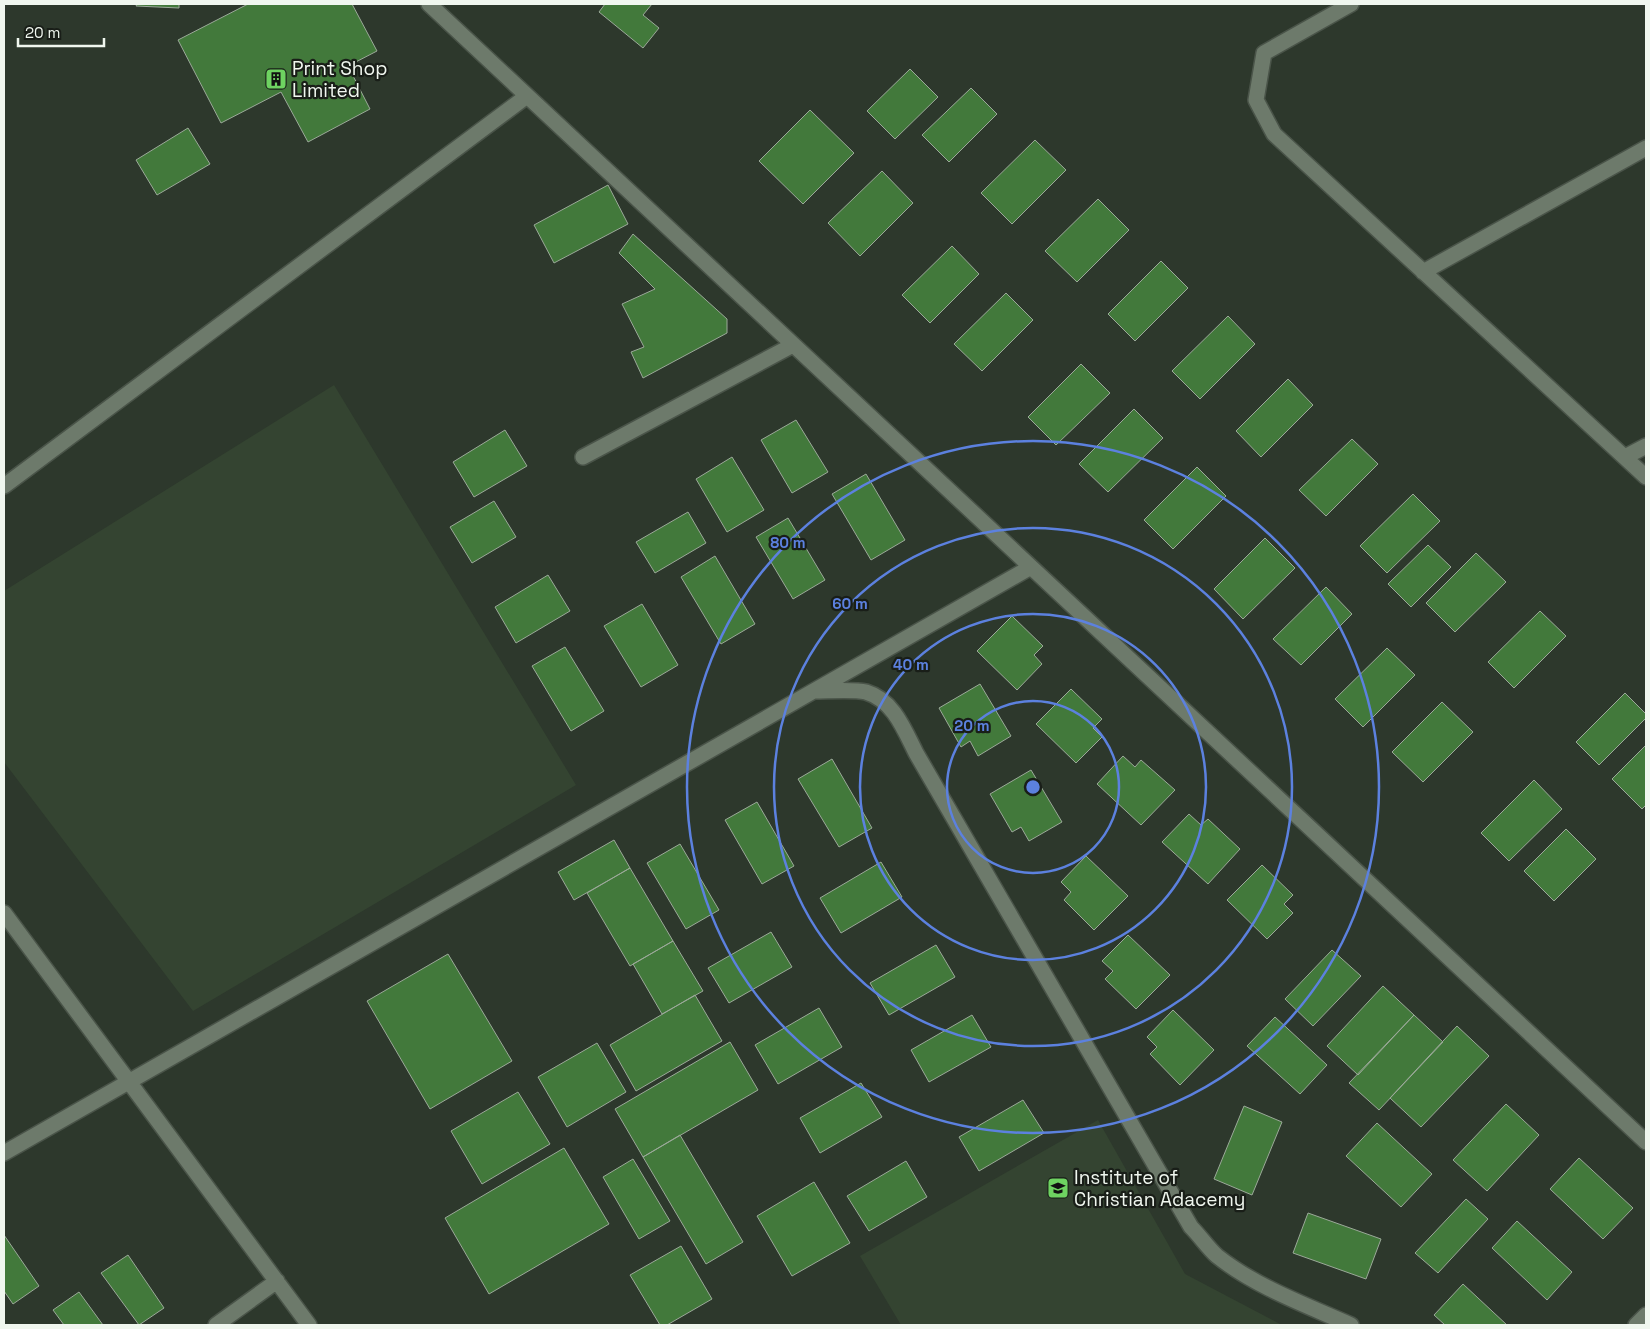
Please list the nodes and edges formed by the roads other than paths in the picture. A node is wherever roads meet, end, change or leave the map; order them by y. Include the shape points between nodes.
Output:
1 (429, 4) edge
2 (1350, 4) edge
3 (527, 96) junction
4 (1646, 148) edge
5 (1423, 272) junction
6 (793, 344) junction
7 (1646, 446) edge
8 (583, 456) dead end
9 (1625, 457) junction
10 (1646, 477) edge
11 (4, 486) edge
12 (1031, 567) junction
13 (814, 691) junction
14 (4, 913) edge
15 (129, 1082) junction
16 (1646, 1142) edge
17 (4, 1154) edge
18 (276, 1281) junction
19 (1646, 1315) edge
20 (216, 1325) edge
21 (309, 1325) edge
22 (1351, 1325) edge
23 (1636, 1325) edge

1 - 3 street
2 - 5 street via 1264,53 1256,100 1274,134
3 - 6 street
3 - 11 street
4 - 5 street
5 - 9 street
6 - 8 street
6 - 12 street
7 - 9 street
9 - 10 street
12 - 13 street
12 - 16 street
13 - 15 street
13 - 22 street via 864,692 882,699 900,720 1191,1227 1217,1255 1248,1275
14 - 15 street
15 - 17 street
15 - 18 street
18 - 20 street
18 - 21 street
19 - 23 street

